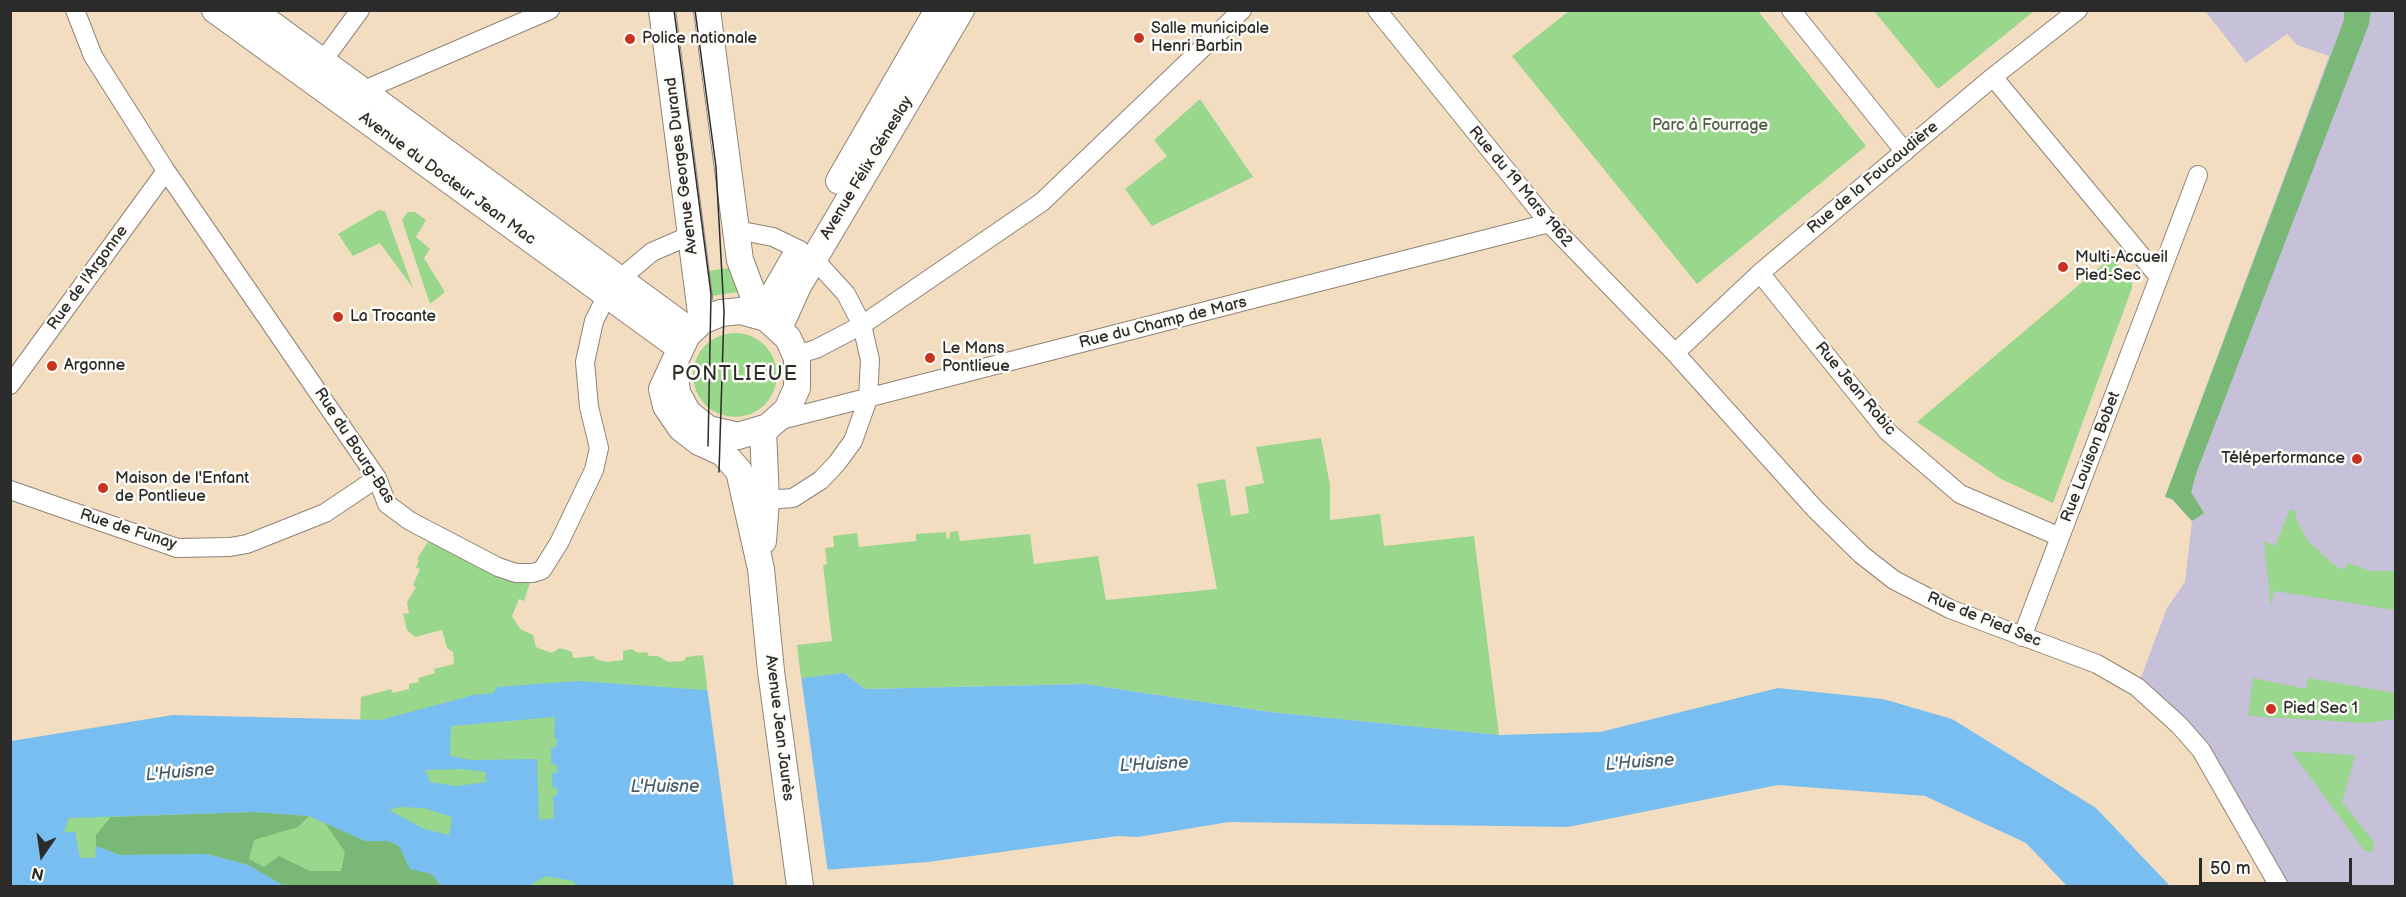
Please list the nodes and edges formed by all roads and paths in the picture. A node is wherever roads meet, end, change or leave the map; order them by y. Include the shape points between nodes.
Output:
1 (75, 10) edge
2 (215, 10) edge
3 (252, 10) edge
4 (360, 10) edge
5 (550, 10) edge
6 (662, 10) edge
7 (707, 10) edge
8 (938, 10) edge
9 (961, 10) edge
10 (1242, 10) edge
11 (1377, 10) edge
12 (1791, 10) edge
13 (2078, 10) edge
14 (322, 62) junction
15 (1993, 77) junction
16 (362, 91) junction
17 (1905, 152) junction
18 (166, 171) junction
19 (2198, 175) dead end
20 (1549, 223) junction
21 (737, 230) junction
22 (691, 235) junction
23 (807, 254) junction
24 (1760, 273) junction
25 (2159, 277) junction
26 (614, 287) junction
27 (770, 322) junction
28 (862, 325) junction
29 (687, 341) junction
30 (1675, 353) junction
31 (796, 355) junction
32 (10, 385) edge
33 (868, 399) junction
34 (770, 425) junction
35 (377, 478) junction
36 (10, 490) edge
37 (766, 500) junction
38 (2060, 537) junction
39 (761, 568) junction
40 (2022, 637) junction
41 (800, 886) edge
42 (2279, 886) edge

1 - 18 street, Rue du Bourg-Bas via 93,56
2 - 26 main road, Avenue du Docteur Jean Mac
3 - 14 main road, Avenue du Docteur Jean Mac
4 - 14 street
5 - 16 street
6 - 22 main road, Avenue Georges Durand
7 - 21 main road
8 - 23 main road, Avenue Félix Géneslay
9 - 23 main road, Avenue Félix Géneslay
10 - 28 street via 1042,202
11 - 20 street, Rue du 19 Mars 1962
12 - 17 street
13 - 15 street, Rue de la Foucaudière
14 - 16 main road, Avenue du Docteur Jean Mac
15 - 17 street, Rue de la Foucaudière
15 - 25 street
16 - 26 main road, Avenue du Docteur Jean Mac
17 - 24 street, Rue de la Foucaudière
18 - 32 street, Rue de l'Argonne
18 - 35 street, Rue du Bourg-Bas
19 - 25 street, Rue Louison Bobet
20 - 30 street, Rue du 19 Mars 1962
20 - 33 street, Rue du Champ de Mars
21 - 23 street via 772,237
21 - 27 main road via 740,260
22 - 26 street via 651,252
22 - 29 main road, Avenue Georges Durand
23 - 27 main road, Avenue Félix Géneslay
23 - 28 street via 846,294
24 - 30 street, Rue de la Foucaudière
24 - 38 street, Rue Jean Robic via 1902,445 1960,494
25 - 38 street, Rue Louison Bobet
26 - 29 main road, Avenue du Docteur Jean Mac
26 - 35 street, Rue du Bourg-Bas via 594,321 585,362 599,448 594,470 542,570 516,573 433,534 387,504
27 - 29 main road via 735,311 714,315
27 - 31 main road
28 - 31 street
28 - 33 street via 870,360
29 - 34 main road via 677,393 696,421 713,432 742,436
29 - 39 main road, Avenue Jean Jaurès via 662,389 666,406 681,428 728,458 739,471
30 - 40 street, Rue de Pied Sec via 1815,509 1862,555 1894,580 1950,609
31 - 34 main road via 797,388 792,402
33 - 34 street, Rue du Champ de Mars
33 - 37 street via 853,441 821,480 793,498
34 - 37 main road, Avenue Jean Jaurès
35 - 36 street, Rue de Funay via 325,513 230,547 177,548
37 - 39 main road, Avenue Jean Jaurès
38 - 40 street, Rue Louison Bobet
39 - 41 main road, Avenue Jean Jaurès
40 - 42 street, Rue de Pied Sec via 2097,664 2137,687 2179,725 2200,750

